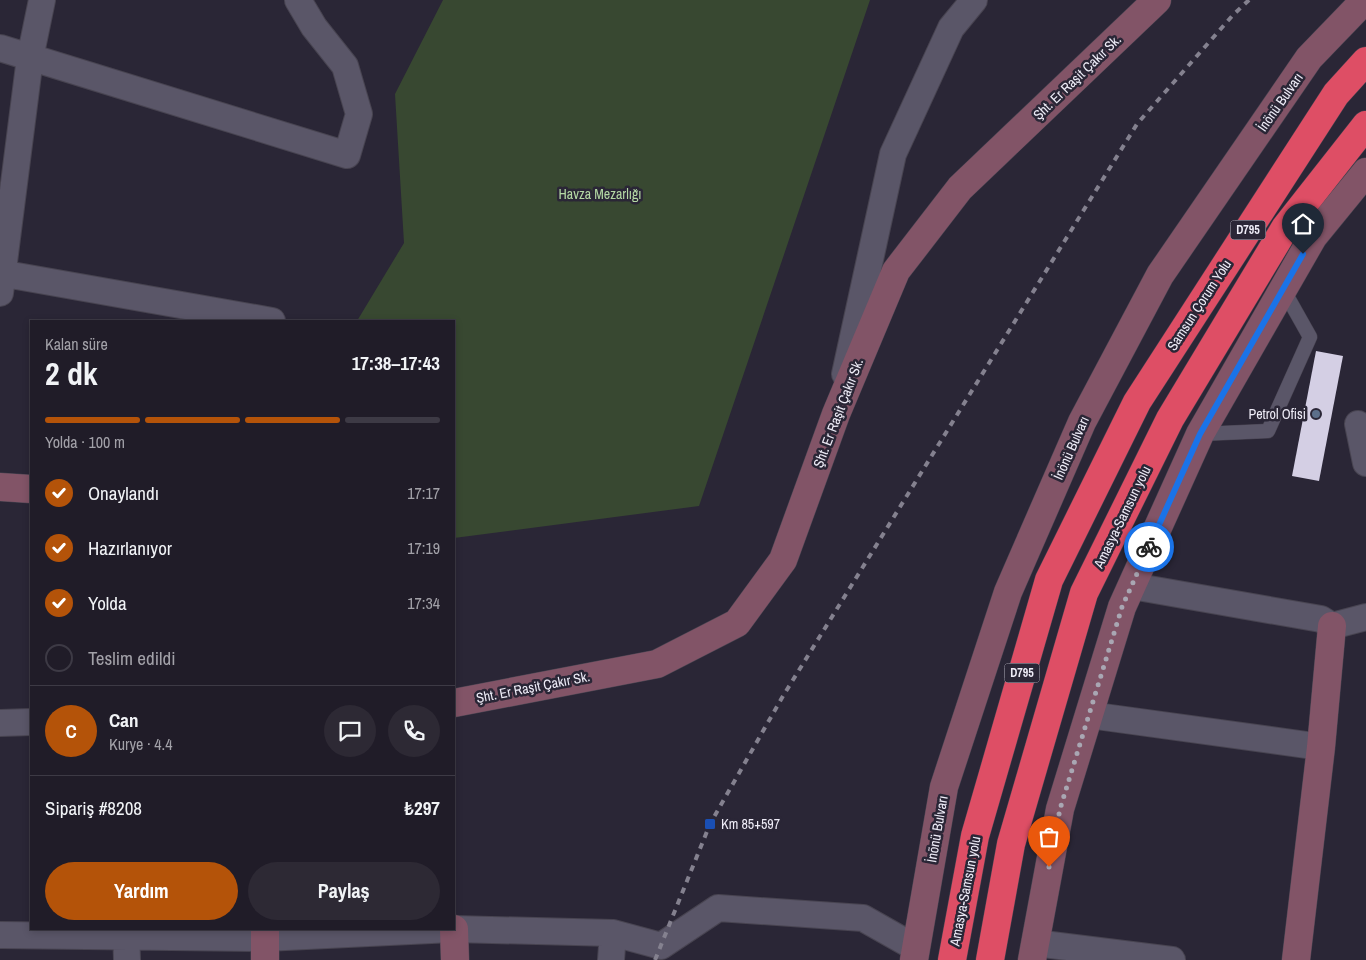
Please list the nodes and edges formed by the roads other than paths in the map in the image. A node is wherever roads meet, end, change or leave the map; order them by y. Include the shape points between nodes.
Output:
1 (42, 0) edge
2 (298, 0) edge
3 (974, 0) edge
4 (1157, 0) edge
5 (1365, 0) edge
6 (0, 48) edge
7 (30, 58) junction
8 (1366, 61) edge
9 (1366, 125) edge
10 (1366, 172) edge
11 (0, 280) edge
12 (1283, 289) junction
13 (265, 320) edge
14 (1136, 402) joint
15 (836, 414) junction
16 (1358, 424) dead end
17 (1200, 434) junction
18 (1366, 463) edge
19 (0, 487) edge
20 (30, 489) edge
21 (1132, 586) junction
22 (1366, 617) edge
23 (1332, 626) junction
24 (455, 703) edge
25 (1089, 715) junction
26 (30, 722) edge
27 (0, 723) edge
28 (1321, 747) junction
29 (455, 929) edge
30 (439, 930) edge
31 (453, 930) edge
32 (613, 933) junction
33 (0, 935) edge
34 (126, 942) edge
35 (265, 942) edge
36 (1034, 952) edge
37 (915, 954) edge
38 (455, 960) edge
39 (611, 960) edge
40 (952, 960) edge
41 (990, 960) edge
42 (1172, 960) edge
43 (1296, 960) edge

1 - 7 street
2 - 7 street via 314,27 345,66 359,114 347,156
3 - 15 street via 951,28 893,154
4 - 15 main road, Şht. Er Raşit Çakır Sk. via 960,188 896,271
5 - 37 main road, İnönü Bulvarı via 1309,58 1160,275 1082,422 1008,592 944,787
6 - 7 street
7 - 11 street
8 - 14 highway, Samsun Çorum Yolu / D795 via 1336,94
9 - 41 highway, Amasya-Samsun yolu / D795 via 1285,228 1170,419 1084,593 1011,844
10 - 12 main road via 1313,237
11 - 13 street
12 - 17 main road
12 - 17 lane via 1310,337 1268,431
14 - 40 highway, Amasya-Samsun yolu / D795 via 1049,580 975,836
15 - 24 main road, Şht. Er Raşit Çakır Sk. via 782,560 737,623 657,664
16 - 18 street
17 - 21 main road
19 - 20 main road
21 - 23 street via 1321,619
21 - 25 main road via 1122,607
22 - 23 street
23 - 28 main road
25 - 28 street
25 - 36 main road via 1060,809
26 - 27 street
28 - 43 main road
29 - 32 street
30 - 35 street
31 - 38 main road
32 - 37 street via 661,946 718,908 863,918
32 - 39 street
33 - 34 street
34 - 35 street
36 - 42 street

